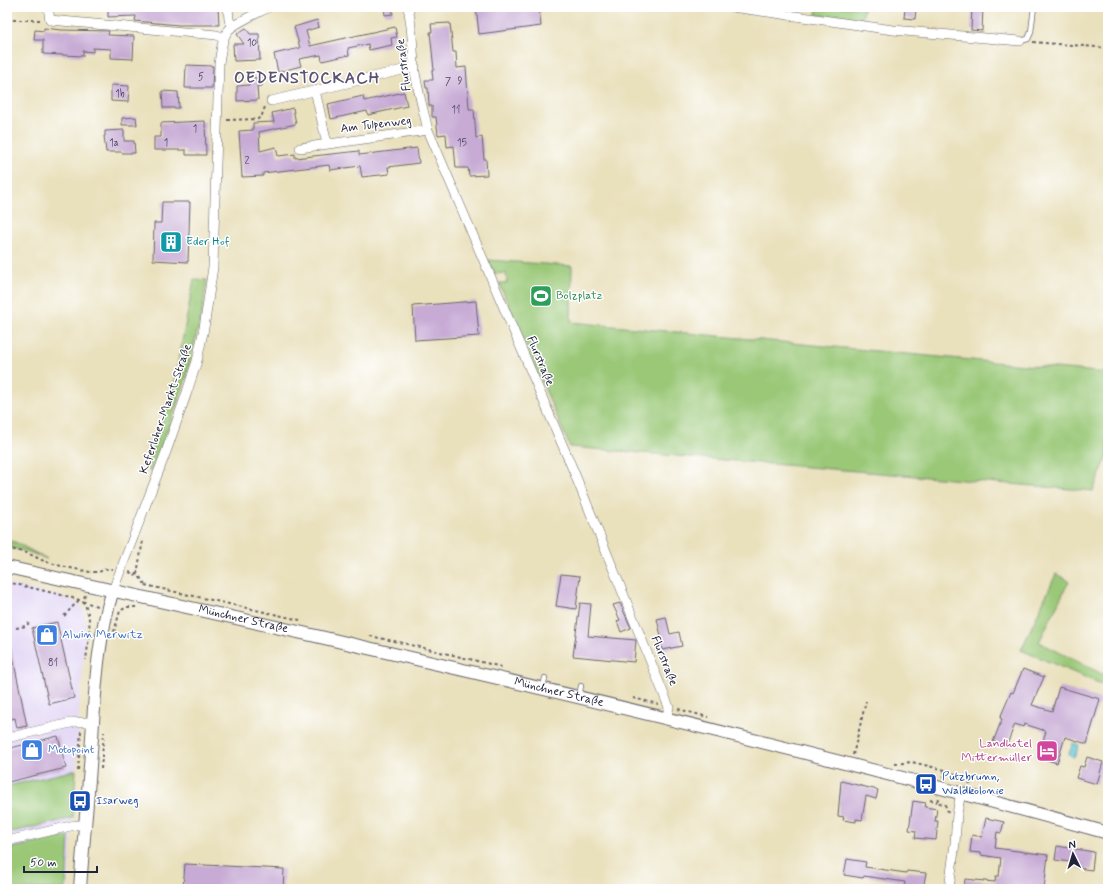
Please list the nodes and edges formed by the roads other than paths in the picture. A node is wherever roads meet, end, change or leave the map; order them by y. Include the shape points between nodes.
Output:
1 (48, 7) edge
2 (228, 7) edge
3 (270, 7) edge
4 (408, 7) edge
5 (732, 7) edge
6 (1034, 7) edge
7 (762, 9) edge
8 (233, 26) junction
9 (224, 39) junction
10 (1020, 41) joint
11 (414, 67) junction
12 (315, 90) junction
13 (271, 101) road end
14 (428, 130) junction
15 (327, 144) junction
16 (300, 148) dead end
17 (7, 567) edge
18 (113, 590) junction
19 (666, 719) junction
20 (87, 722) junction
21 (7, 738) edge
22 (961, 792) junction
23 (85, 825) junction
24 (1108, 833) edge
25 (7, 841) edge
26 (80, 889) edge
27 (948, 889) edge

1 - 9 street via 50,20 217,35
2 - 8 street via 229,20
3 - 8 street
4 - 11 street, Flurstraße
5 - 7 street
6 - 10 lane via 1031,32 1028,39
7 - 10 street via 893,30
8 - 9 street via 227,31
9 - 18 street, Keferloher-Markt-Straße via 220,63 213,267 204,328 197,361 184,399
11 - 12 street
11 - 14 street, Flurstraße
12 - 13 street
12 - 15 street, Am Tulpenweg
14 - 15 street, Am Tulpenweg
14 - 19 street, Flurstraße via 574,472 658,678 669,707
15 - 16 street, Am Tulpenweg
17 - 18 main road, Münchner Straße
18 - 19 main road, Münchner Straße via 544,683
18 - 20 main road via 107,608
19 - 22 main road, Münchner Straße
20 - 21 street via 75,722
20 - 23 main road via 92,752
22 - 24 main road, Münchner Straße
22 - 27 street
23 - 25 street via 75,825
23 - 26 main road

